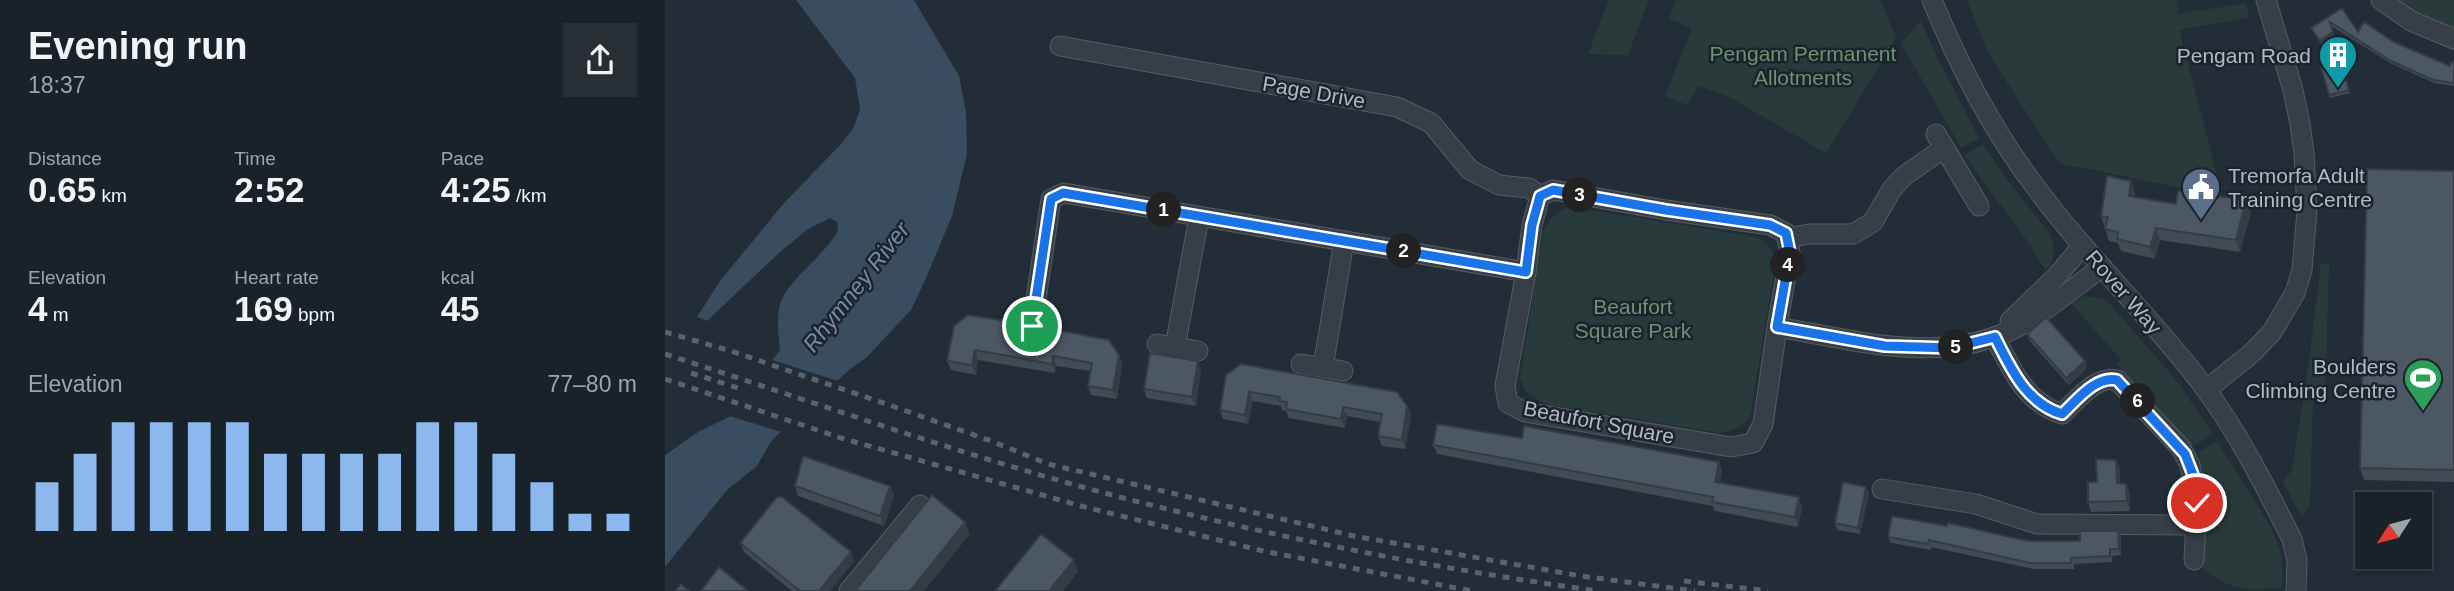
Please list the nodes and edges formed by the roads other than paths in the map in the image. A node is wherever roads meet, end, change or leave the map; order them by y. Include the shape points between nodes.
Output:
1 (1932, 0) edge
2 (2266, 0) edge
3 (2381, 0) edge
4 (2454, 39) edge
5 (1060, 46) dead end
6 (1540, 196) junction
7 (1979, 206) dead end
8 (1199, 216) junction
9 (1787, 237) junction
10 (1344, 241) junction
11 (2083, 245) junction
12 (2102, 267) junction
13 (1526, 272) junction
14 (1032, 326) edge
15 (1783, 328) junction
16 (1995, 337) junction
17 (1198, 351) dead end
18 (1301, 364) dead end
19 (1323, 367) junction
20 (1343, 372) dead end
21 (2206, 390) junction
22 (1882, 489) dead end
23 (920, 505) edge
24 (2194, 525) junction
25 (2194, 560) dead end
26 (849, 591) edge
27 (2296, 591) edge

1 - 11 street, Rover Way via 1969,85 1997,132
2 - 21 street via 2302,134 2307,211 2302,270 2295,293 2273,331
3 - 4 street via 2411,21
5 - 6 street, Page Drive via 1397,107 1431,123 1470,170 1499,185 1529,188
6 - 9 street via 1553,190 1770,225
6 - 13 street, Beaufort Square
7 - 9 street via 1940,141 1892,189 1873,222 1853,234
8 - 10 street
8 - 14 street via 1063,193 1051,199
8 - 17 street via 1166,346
9 - 15 street, Beaufort Square via 1790,253
10 - 13 street
10 - 19 street
11 - 12 street, Rover Way
11 - 16 street
12 - 16 street via 2021,326
12 - 21 street, Rover Way
13 - 15 street, Beaufort Square via 1505,386 1507,403 1525,412 1731,447 1753,443 1763,424
15 - 16 street via 1898,346 1951,348
16 - 24 street via 2033,400 2048,410 2062,414 2103,380 2117,380 2124,386 2185,454 2195,480
18 - 19 street
19 - 20 street
21 - 27 street, Rover Way via 2292,539
22 - 24 street via 1976,504 2037,524
23 - 26 street
24 - 25 street

